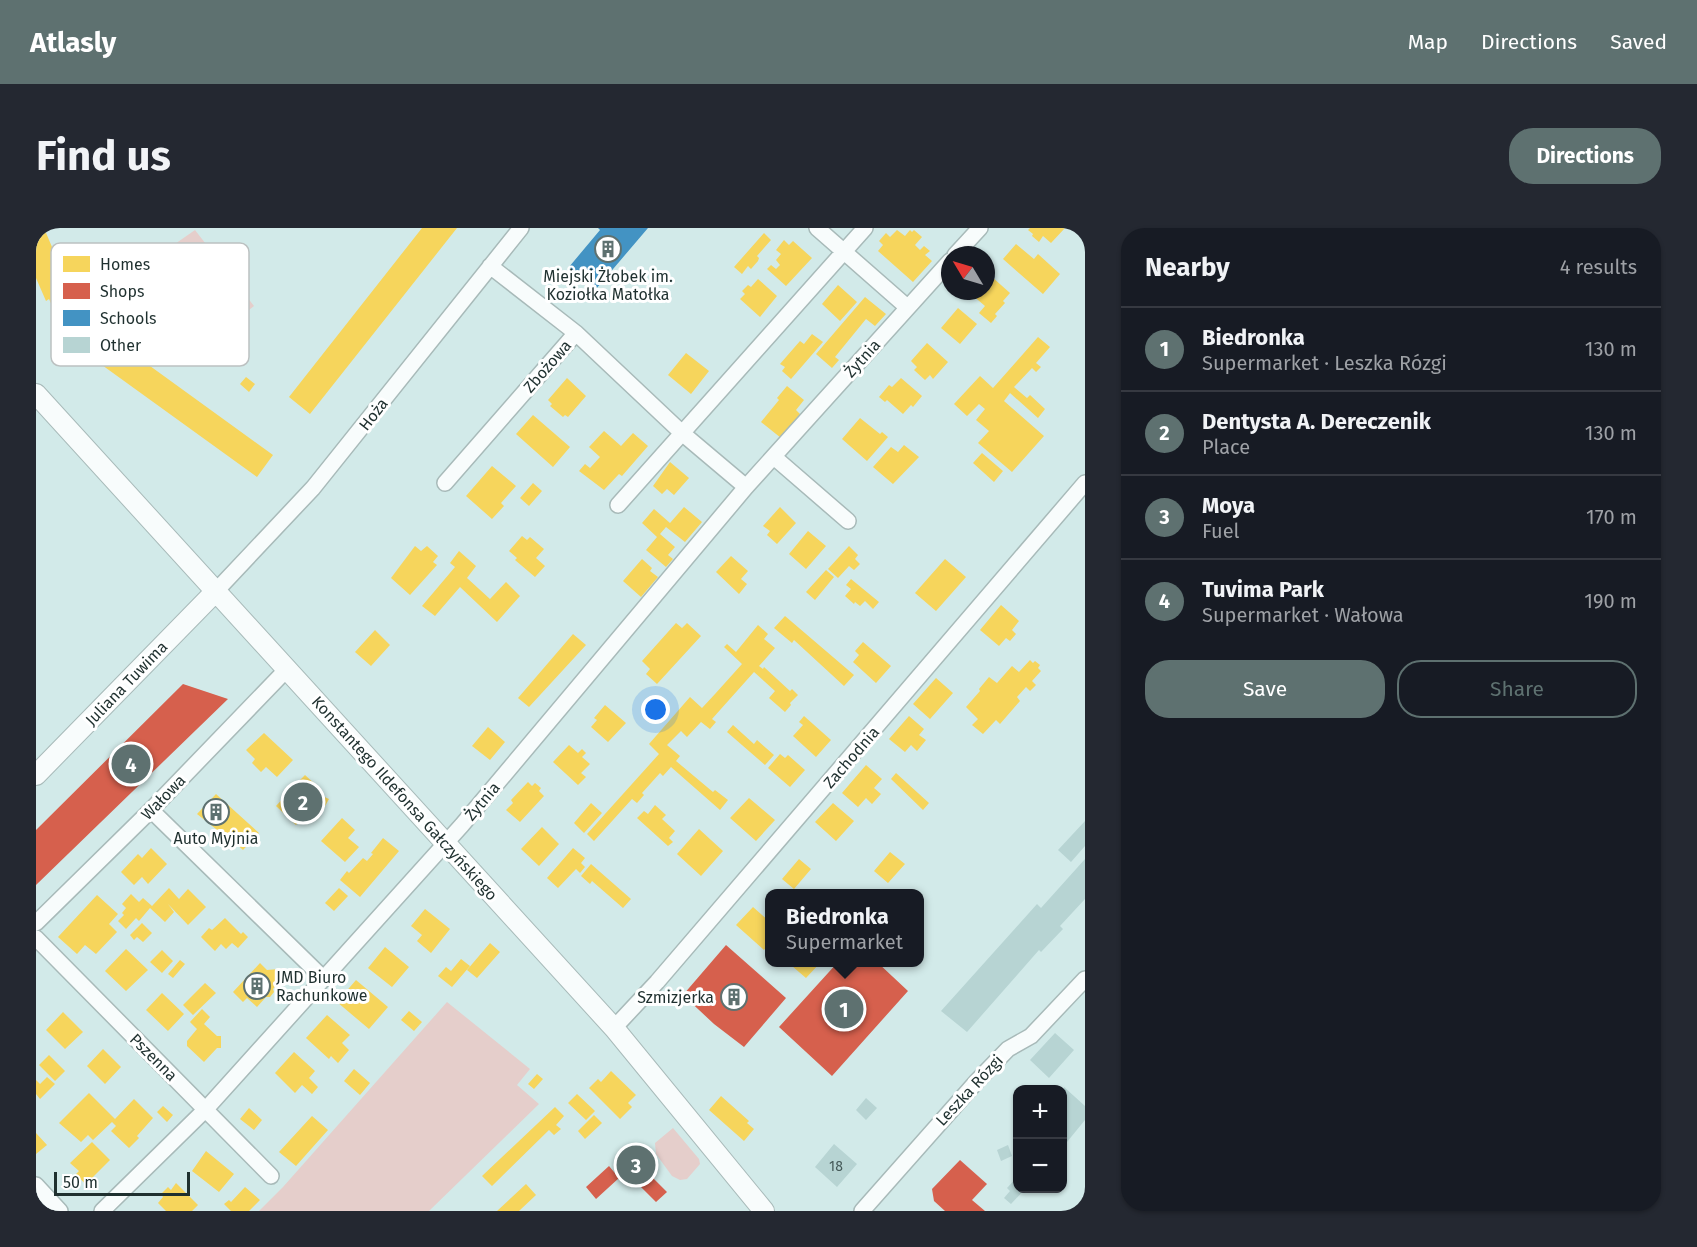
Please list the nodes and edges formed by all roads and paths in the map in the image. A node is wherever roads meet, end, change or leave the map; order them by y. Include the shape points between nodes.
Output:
1 (521, 228) edge
2 (817, 228) edge
3 (865, 228) edge
4 (980, 228) edge
5 (963, 246) edge
6 (844, 251) junction
7 (490, 266) junction
8 (941, 271) edge
9 (907, 308) junction
10 (576, 333) junction
11 (36, 394) edge
12 (682, 434) junction
13 (774, 457) junction
14 (445, 483) dead end
15 (1085, 483) edge
16 (746, 487) junction
17 (618, 505) dead end
18 (848, 521) dead end
19 (216, 591) junction
20 (288, 668) junction
21 (36, 775) edge
22 (151, 810) junction
23 (446, 843) junction
24 (36, 923) edge
25 (36, 938) edge
26 (324, 978) junction
27 (1085, 979) edge
28 (614, 1028) junction
29 (206, 1109) junction
30 (271, 1176) dead end
31 (36, 1185) edge
32 (60, 1211) edge
33 (102, 1211) edge
34 (764, 1211) edge
35 (862, 1211) edge

1 - 7 street, Hoża
2 - 6 street
3 - 6 street
4 - 5 street
6 - 9 street
6 - 12 street
7 - 10 street
7 - 19 street, Hoża via 313,488
8 - 9 street, Żytnia
9 - 13 street, Żytnia
10 - 12 street, Zbożowa
10 - 14 street, Zbożowa
11 - 19 street, Konstantego Ildefonsa Gałczyńskiego
12 - 16 street, Zbożowa
12 - 17 street
13 - 16 street, Żytnia
13 - 18 street
15 - 28 street, Zachodnia
16 - 23 street, Żytnia
19 - 20 street, Konstantego Ildefonsa Gałczyńskiego
19 - 21 street, Juliana Tuwima
20 - 22 street, Wałowa
20 - 23 street, Konstantego Ildefonsa Gałczyńskiego
22 - 24 street, Wałowa
22 - 26 street
23 - 26 street, Żytnia
23 - 28 street, Konstantego Ildefonsa Gałczyńskiego
25 - 29 street, Pszenna
26 - 29 street, Żytnia
27 - 35 street, Leszka Rózgi via 1031,1036 1008,1049 976,1081
28 - 34 street, Konstantego Ildefonsa Gałczyńskiego
29 - 30 street, Pszenna
29 - 33 street, Żytnia
31 - 32 street

